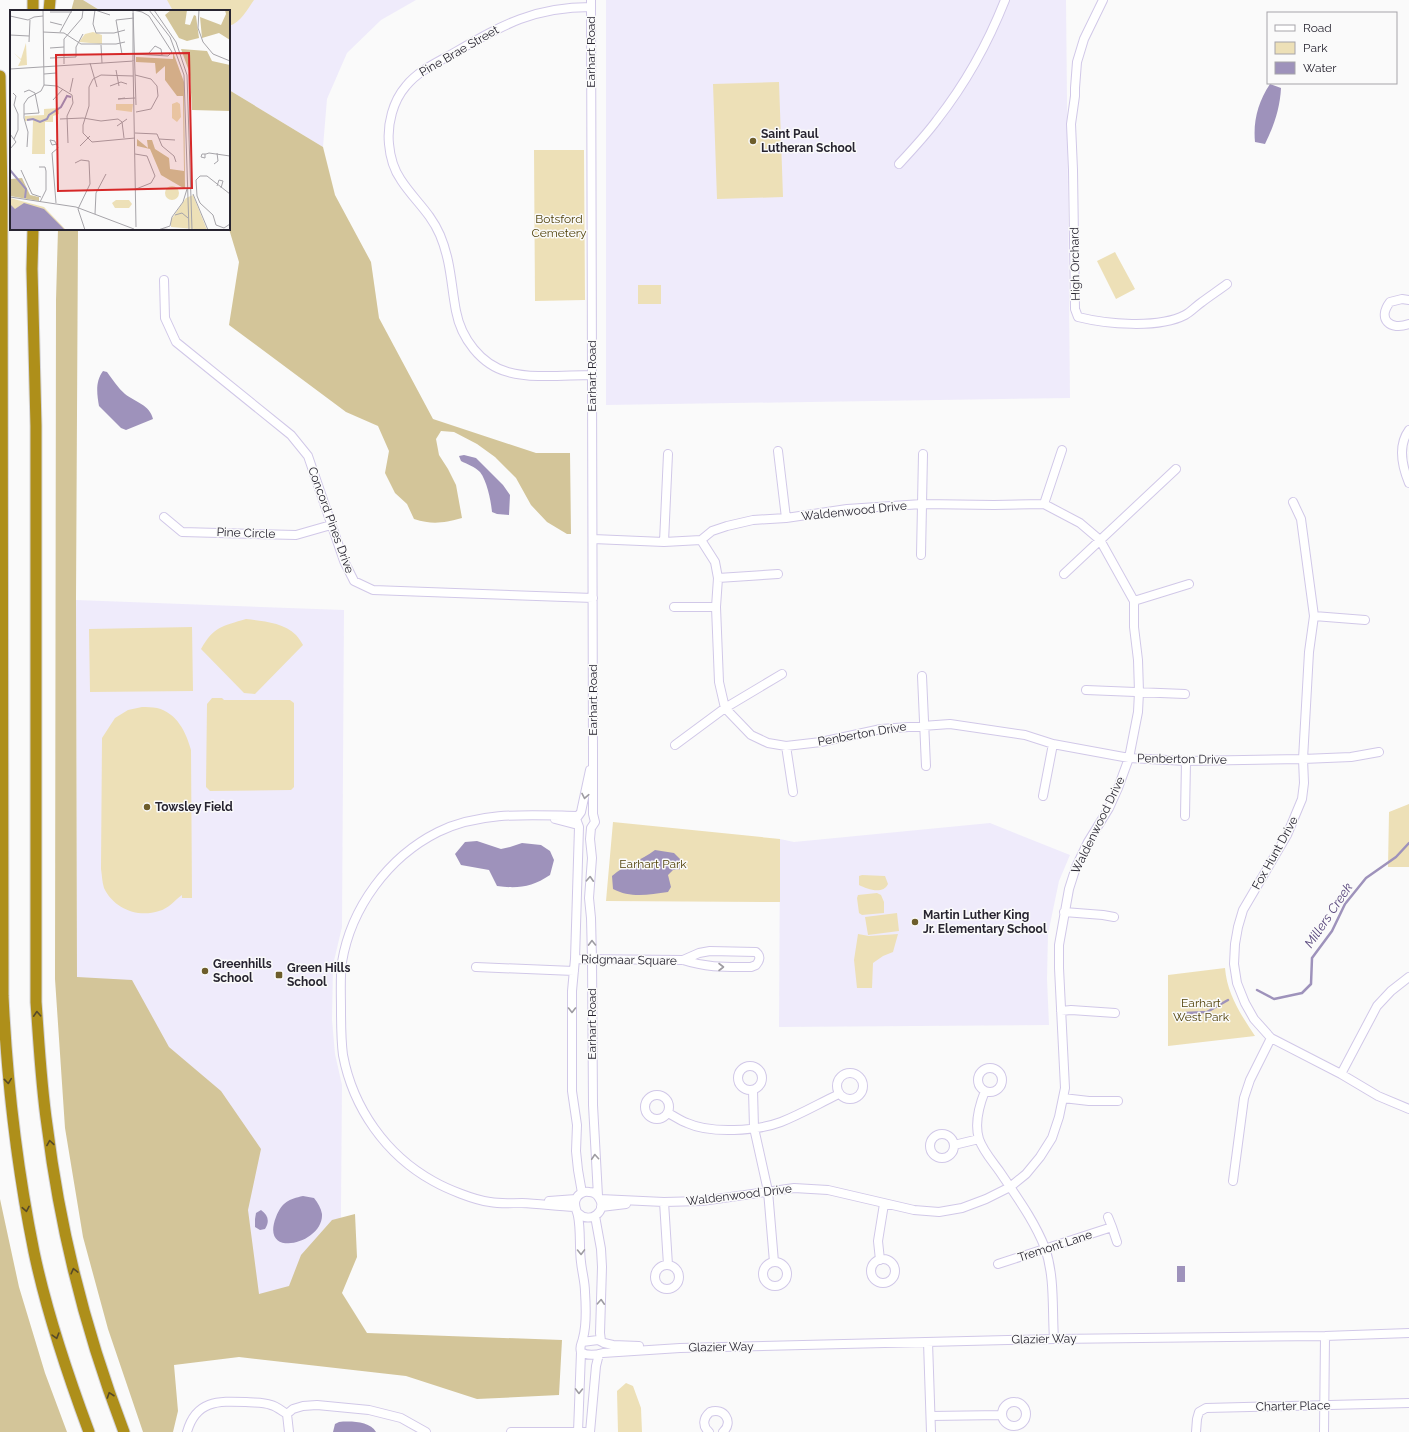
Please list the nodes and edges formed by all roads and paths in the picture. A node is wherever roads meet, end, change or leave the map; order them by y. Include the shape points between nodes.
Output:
1 (50, 0) edge
2 (1005, 0) edge
3 (1103, 0) edge
4 (591, 3) edge
5 (49, 10) edge
6 (0, 76) edge
7 (899, 164) dead end
8 (33, 230) edge
9 (164, 280) dead end
10 (1227, 284) dead end
11 (1409, 300) edge
12 (1409, 324) edge
13 (592, 375) junction
14 (1409, 430) edge
15 (1062, 450) dead end
16 (778, 451) dead end
17 (668, 454) dead end
18 (923, 454) dead end
19 (1176, 469) dead end
20 (1409, 483) edge
21 (1293, 502) dead end
22 (922, 504) junction
23 (1044, 504) junction
24 (164, 517) dead end
25 (786, 518) junction
26 (331, 525) junction
27 (593, 539) junction
28 (700, 540) junction
29 (1100, 540) junction
30 (664, 542) junction
31 (921, 555) dead end
32 (778, 574) dead end
33 (1064, 574) dead end
34 (718, 578) junction
35 (1189, 584) dead end
36 (593, 598) junction
37 (1134, 601) junction
38 (674, 607) dead end
39 (716, 607) junction
40 (1314, 616) junction
41 (1365, 620) dead end
42 (782, 674) dead end
43 (922, 676) dead end
44 (1086, 690) dead end
45 (1139, 692) junction
46 (1185, 694) dead end
47 (725, 708) junction
48 (924, 725) junction
49 (1052, 744) junction
50 (675, 745) dead end
51 (786, 746) junction
52 (1379, 752) dead end
53 (593, 753) junction
54 (1129, 758) junction
55 (1303, 759) junction
56 (1186, 761) junction
57 (926, 766) dead end
58 (793, 792) dead end
59 (1043, 796) dead end
60 (593, 814) junction
61 (1185, 816) dead end
62 (579, 820) junction
63 (591, 828) junction
64 (1064, 912) junction
65 (1114, 917) dead end
66 (575, 959) junction
67 (592, 959) junction
68 (683, 960) junction
69 (476, 967) dead end
70 (574, 972) junction
71 (1409, 977) edge
72 (1061, 1011) junction
73 (1115, 1012) dead end
74 (1271, 1038) junction
75 (1341, 1074) junction
76 (753, 1090) dead end
77 (985, 1091) dead end
78 (840, 1094) dead end
79 (1063, 1098) junction
80 (1118, 1101) dead end
81 (1409, 1109) edge
82 (668, 1113) dead end
83 (754, 1128) junction
84 (979, 1138) junction
85 (954, 1145) dead end
86 (1233, 1181) dead end
87 (1010, 1187) junction
88 (768, 1192) junction
89 (600, 1201) junction
90 (664, 1202) junction
91 (578, 1203) junction
92 (884, 1204) junction
93 (596, 1216) junction
94 (1108, 1217) dead end
95 (1112, 1227) junction
96 (1117, 1242) dead end
97 (1045, 1249) junction
98 (880, 1260) dead end
99 (774, 1262) dead end
100 (998, 1264) dead end
101 (668, 1265) dead end
102 (1409, 1333) edge
103 (1325, 1336) junction
104 (1054, 1339) junction
105 (582, 1342) junction
106 (603, 1342) junction
107 (928, 1342) junction
108 (680, 1348) junction
109 (581, 1352) junction
110 (601, 1354) junction
111 (1409, 1403) edge
112 (1324, 1406) junction
113 (287, 1414) junction
114 (1002, 1415) dead end
115 (931, 1416) junction
116 (89, 1432) edge
117 (124, 1432) edge
118 (187, 1432) edge
119 (289, 1432) edge
120 (426, 1432) edge
121 (511, 1432) edge
122 (578, 1432) edge
123 (590, 1432) edge
124 (709, 1432) edge
125 (723, 1432) edge
126 (931, 1432) edge
127 (1196, 1432) edge
128 (1324, 1432) edge

1 - 5 highway
2 - 7 street via 970,73 937,121
3 - 10 street, High Orchard via 1084,39 1077,62 1071,124 1074,170 1075,309 1078,317 1093,321 1150,324 1168,322 1185,315
4 - 13 street, Earhart Road
4 - 13 street, Pine Brae Street via 536,13 513,21 413,78 398,97 389,135 392,159 400,179 428,213 444,244 456,311 470,345 488,362 508,372 533,375
6 -> 116 highway via 3,989 6,1056 15,1141 34,1253 65,1367
117 -> 8 highway via 96,1355 72,1264 58,1199 39,1052 36,1002 36,426
9 - 26 street, Concord Pines Drive via 165,318 176,342 291,435 308,456
11 - 12 street via 1390,302 1386,306 1386,312 1390,325 1395,327
13 - 27 street, Earhart Road
14 - 20 street via 1402,445 1402,454
15 - 23 street
16 - 25 street, Waldenwood Drive
17 - 30 street
18 - 22 street, Waldenwood Drive
19 - 29 street
21 - 40 street, Fox Hunt Drive via 1301,519
22 - 23 street, Waldenwood Drive
22 - 25 street, Waldenwood Drive via 847,509
22 - 31 street, Waldenwood Drive
23 - 29 street, Waldenwood Drive via 1080,523
24 - 26 street, Pine Circle via 182,532 296,535
25 - 28 street, Waldenwood Drive via 753,520 726,526 712,531
26 - 36 street, Concord Pines Drive via 344,562 354,581 373,590
27 - 30 street, Waldenwood Drive
27 - 36 street, Earhart Road
28 - 30 street, Waldenwood Drive
28 - 34 street via 714,562
29 - 33 street
29 - 37 street, Waldenwood Drive
32 - 34 street
34 - 39 street
35 - 37 street
36 - 53 street, Earhart Road
37 - 45 street, Waldenwood Drive
38 - 39 street
39 - 47 street via 719,682
40 - 41 street
40 - 55 street, Fox Hunt Drive via 1309,652
42 - 47 street
43 - 48 street
44 - 45 street
45 - 46 street
45 - 54 street, Waldenwood Drive via 1138,712
47 - 50 street
47 - 51 street, Penberton Drive via 751,734 768,743
48 - 49 street, Penberton Drive via 977,727 1024,735
48 - 51 street, Penberton Drive via 881,729 821,742
48 - 57 street
49 - 54 street, Penberton Drive
49 - 59 street
51 - 58 street
52 - 55 street, Penberton Drive via 1351,757
53 - 60 street, Earhart Road
53 -> 62 street, Earhart Road
54 - 56 street, Penberton Drive
54 - 64 street, Waldenwood Drive via 1109,808 1076,867
55 - 56 street, Penberton Drive
55 - 74 street, Fox Hunt Drive via 1304,783 1300,805 1287,835 1243,910 1235,944 1234,964 1237,983 1254,1019
56 - 61 street
60 - 62 street via 588,811
60 - 63 street, Earhart Road via 595,822
62 - 63 street via 585,830
62 - 66 street, Earhart Road
62 - 91 street via 534,815 484,818 458,823 420,842 388,869 369,893 348,939 342,962 341,983 341,1035 351,1083 370,1123 405,1163 434,1182 467,1196 490,1202
67 -> 63 street, Earhart Road via 589,898
64 - 65 street
64 - 72 street, Waldenwood Drive via 1059,945
66 - 67 street, Ridgmaar Square
66 - 70 street, Earhart Road
67 - 68 street, Ridgmaar Square
89 -> 67 street, Earhart Road via 592,1105
68 -> 68 street, Ridgmaar Square via 711,967 751,967 756,965 760,958 756,952 710,951
69 - 70 street
70 -> 91 street, Earhart Road via 572,1091 577,1125
71 - 75 street via 1377,1006
72 - 73 street
72 - 79 street, Waldenwood Drive via 1065,1088
74 - 75 street, Fox Hunt Drive
74 - 86 street via 1244,1098
75 - 81 street, Fox Hunt Drive via 1378,1096
76 - 83 street
77 - 84 street via 979,1106
78 - 83 street via 780,1122
79 - 80 street
79 - 87 street, Waldenwood Drive via 1052,1138 1026,1174
82 - 83 street via 688,1124 710,1129 731,1131
83 - 88 street
84 - 85 street
84 - 87 street via 986,1153
87 - 92 street, Waldenwood Drive via 962,1208 939,1212
87 - 97 street via 1030,1218
88 - 90 street, Waldenwood Drive via 702,1201
88 - 92 street, Waldenwood Drive via 794,1188 828,1190
88 - 99 street
89 - 90 street, Waldenwood Drive
89 - 91 street via 593,1192 589,1192
89 - 93 street
90 - 101 street
91 - 93 street via 584,1217
91 -> 105 street, Earhart Road via 581,1261 585,1283 585,1331
92 - 98 street via 878,1241
106 -> 93 street via 600,1334 602,1267
94 - 95 street
95 - 96 street
95 - 97 street, Tremont Lane
97 - 100 street, Tremont Lane
97 - 104 street via 1053,1295
102 - 103 street, Glazier Way
103 - 104 street, Glazier Way
103 - 112 street
104 - 107 street, Glazier Way
105 - 106 street
105 - 109 street, Earhart Road via 579,1347
106 - 108 street, Glazier Way via 613,1345
106 - 110 street via 605,1347
107 - 108 street, Glazier Way
107 - 115 street
108 - 110 street, Glazier Way
109 - 110 street
109 -> 122 street, Earhart Road
110 - 123 street via 596,1366
111 - 112 street, Charter Place
112 - 127 street, Charter Place via 1206,1408 1199,1412
112 - 128 street
113 - 118 street via 271,1405 222,1401 204,1407 195,1414
113 - 119 street
113 - 120 street via 293,1409 317,1405 369,1410 401,1418
114 - 115 street
115 - 126 street
121 - 122 street
122 - 123 street
124 - 125 street via 705,1426 705,1418 710,1412 718,1410 725,1414 728,1421

